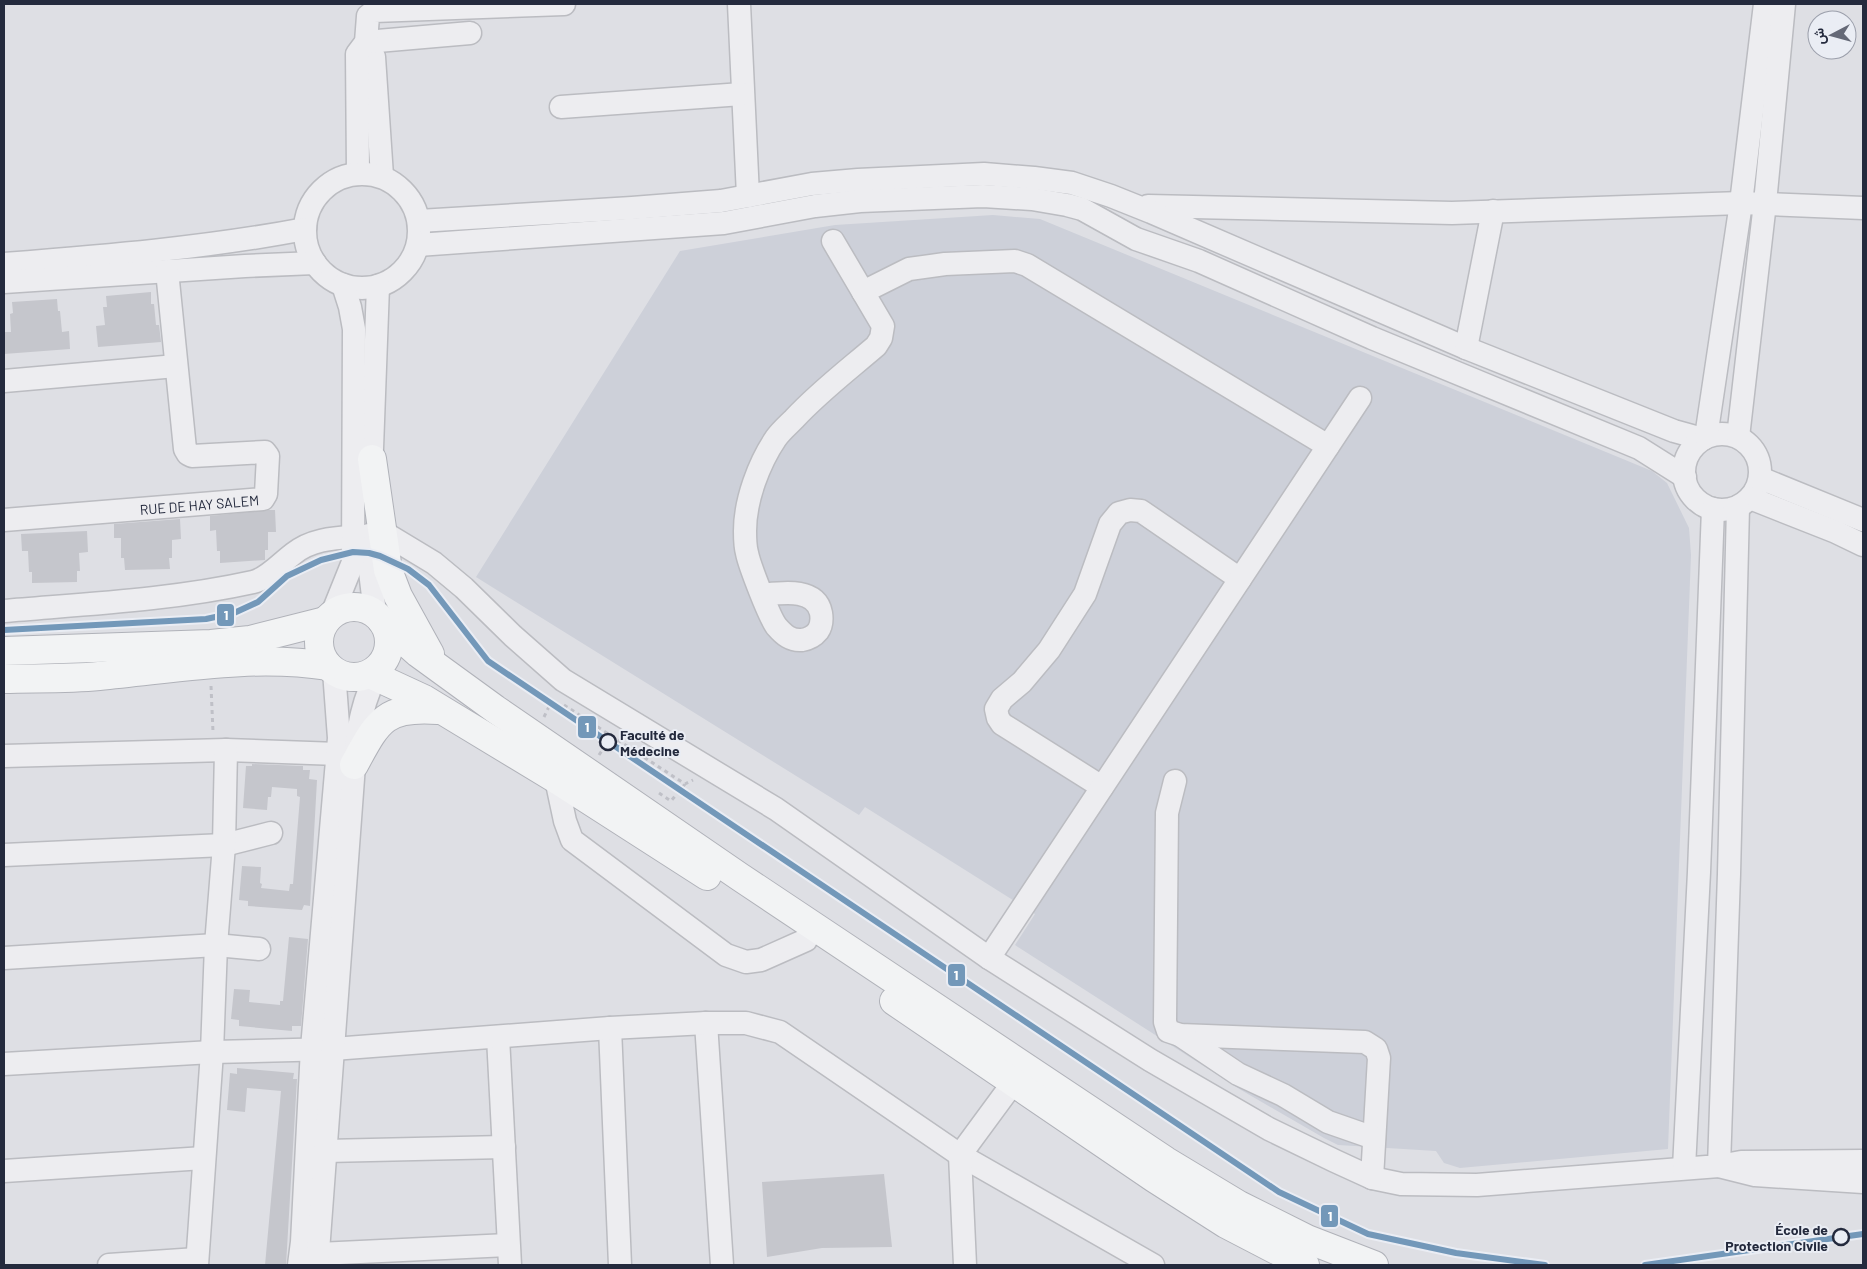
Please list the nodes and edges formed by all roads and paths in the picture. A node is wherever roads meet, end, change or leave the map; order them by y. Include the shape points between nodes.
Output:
1 (564, 4) edge
2 (739, 4) edge
3 (1765, 4) edge
4 (1784, 4) edge
5 (470, 33) dead end
6 (366, 42) junction
7 (742, 94) junction
8 (561, 107) dead end
9 (358, 173) junction
10 (382, 176) junction
11 (748, 196) junction
12 (1111, 196) junction
13 (1741, 203) junction
14 (1765, 203) junction
15 (1134, 205) junction
16 (1863, 208) edge
17 (1493, 211) junction
18 (1100, 219) junction
19 (419, 220) junction
20 (305, 229) junction
21 (833, 241) dead end
22 (418, 245) junction
23 (315, 263) junction
24 (4, 264) edge
25 (167, 271) junction
26 (4, 282) edge
27 (343, 285) junction
28 (378, 286) junction
29 (863, 292) junction
30 (1466, 348) junction
31 (176, 366) junction
32 (4, 381) edge
33 (1360, 398) dead end
34 (1738, 437) junction
35 (1704, 438) junction
36 (1328, 446) junction
37 (372, 459) junction
38 (1685, 477) junction
39 (1749, 494) junction
40 (1713, 509) junction
41 (4, 520) edge
42 (1848, 521) edge
43 (381, 531) junction
44 (354, 537) junction
45 (1863, 545) edge
46 (1240, 579) junction
47 (762, 595) dead end
48 (4, 611) edge
49 (378, 617) junction
50 (329, 618) junction
51 (4, 651) edge
52 (331, 669) junction
53 (440, 670) junction
54 (375, 672) junction
55 (4, 679) edge
56 (210, 695) dead end
57 (553, 698) dead end
58 (442, 710) junction
59 (551, 722) dead end
60 (213, 729) dead end
61 (591, 749) dead end
62 (226, 750) junction
63 (599, 755) junction
64 (4, 756) edge
65 (346, 759) junction
66 (607, 760) dead end
67 (711, 769) junction
68 (556, 779) junction
69 (1175, 781) dead end
70 (686, 784) junction
71 (1102, 787) junction
72 (655, 791) dead end
73 (271, 833) dead end
74 (224, 845) junction
75 (4, 855) edge
76 (1699, 872) junction
77 (1729, 874) junction
78 (806, 940) junction
79 (216, 945) junction
80 (259, 949) dead end
81 (4, 958) edge
82 (989, 958) junction
83 (706, 1023) junction
84 (610, 1028) junction
85 (1180, 1035) junction
86 (498, 1037) junction
87 (323, 1049) junction
88 (212, 1052) junction
89 (4, 1064) edge
90 (1013, 1083) junction
91 (1374, 1138) junction
92 (504, 1147) junction
93 (326, 1151) junction
94 (960, 1155) junction
95 (204, 1158) junction
96 (1863, 1161) edge
97 (1720, 1166) junction
98 (1684, 1168) junction
99 (4, 1171) edge
100 (1372, 1178) junction
101 (1863, 1182) edge
102 (509, 1255) edge
103 (197, 1262) edge
104 (311, 1262) edge
105 (1146, 1264) edge
106 (109, 1265) edge
107 (620, 1265) edge
108 (722, 1265) edge
109 (964, 1265) edge
110 (1305, 1265) edge
111 (1374, 1265) edge

1 - 6 street via 374,12 368,16
2 - 7 street
3 - 13 street
4 - 14 street
5 - 6 street
6 - 9 street via 357,54
6 - 10 street via 374,57
7 - 8 street
7 - 11 street
9 - 10 street
9 - 20 street via 335,180 321,191 310,206
10 - 19 street via 406,194
11 - 12 street via 812,184 984,174 1072,184
11 - 19 street via 632,208
12 - 15 street
12 - 18 street
13 - 14 street
13 - 17 street
13 - 35 street
14 - 16 street
14 - 34 street
15 - 17 street via 1452,213
15 - 30 street
17 - 30 street
18 - 22 street via 1082,209 1032,199 983,196 924,198 815,206 724,223
18 - 38 street via 1136,238 1199,261 1372,338 1639,448
19 - 22 street
20 - 23 street
20 - 24 street via 242,241
21 - 29 street
22 - 28 street via 408,266 389,282
23 - 25 street
23 - 27 street via 327,276
25 - 26 street
25 - 31 street, RUE DE HAY SALEM
27 - 28 street via 354,288
27 - 44 street via 354,329
28 - 37 street
29 - 36 street via 909,270 945,264 1015,261 1027,265
29 - 47 street via 883,326 882,338 813,398 776,438 760,468 748,503 747,555
30 - 35 street via 1674,431
31 - 32 street
31 - 41 street, RUE DE HAY SALEM via 188,454 265,452 268,456 264,499
33 - 36 street
34 - 35 street via 1726,433
34 - 39 street via 1749,444 1760,465
35 - 38 street via 1693,447 1687,458
36 - 46 street
37 - 43 highway
37 - 49 street via 369,563
38 - 40 street via 1692,495
39 - 40 street via 1726,510
39 - 42 street
39 - 77 street
40 - 76 street
42 - 45 street
43 - 53 highway via 388,570 398,596
43 - 67 street via 434,564 464,588 564,680
44 - 48 street via 311,543 255,582 156,598
44 - 50 street via 353,562 348,579
46 - 71 street
46 - 71 street via 1141,511 1119,513 1110,524 1085,594 1049,650 996,709 1002,724
49 - 50 highway via 358,607 340,610
49 - 53 highway
49 - 54 highway via 389,638 386,658
50 - 51 highway via 250,640 211,644
50 - 52 highway via 321,630 319,649
52 - 54 highway via 352,678
52 - 55 highway via 305,662 255,661 96,676
52 - 65 street
53 - 111 highway via 732,871 1166,1161 1239,1205 1308,1239
54 - 58 highway
54 - 65 street
56 - 60 path
57 - 59 path via 543,716
58 - 65 highway via 406,709 396,712 377,725
58 - 68 highway
61 - 63 path
62 - 64 street
62 - 65 street
62 - 74 street
63 - 66 path
63 - 70 path via 612,736
65 - 87 street
67 - 70 path
67 - 82 street via 776,809
68 - 78 highway
68 - 78 street via 572,840 726,955 746,962 761,960
69 - 85 street via 1167,813 1165,1022 1168,1031
70 - 72 path via 671,801
71 - 82 street
73 - 74 street
74 - 75 street
74 - 79 street
76 - 77 street
76 - 98 street
77 - 97 street
78 - 90 highway
79 - 80 street
79 - 81 street
79 - 88 street
82 - 100 street via 1150,1060 1269,1129
83 - 84 street
83 - 94 street via 746,1023 780,1032
83 - 108 street
84 - 86 street
84 - 107 street
85 - 91 street via 1238,1074 1283,1095 1328,1122
85 - 91 street via 1365,1042 1376,1049 1379,1058
86 - 87 street
86 - 92 street
87 - 88 street
87 - 93 street
87 - 104 street via 302,1242
88 - 89 street
88 - 95 street
90 - 94 street
90 - 110 highway via 1226,1224
91 - 100 street
92 - 93 street
92 - 102 street
93 - 104 street
94 - 105 street
94 - 109 street
95 - 99 street
95 - 103 street
96 - 97 street via 1741,1162
97 - 98 street
97 - 101 street via 1755,1175
98 - 100 street via 1478,1186 1401,1184
102 - 104 street
103 - 106 street

